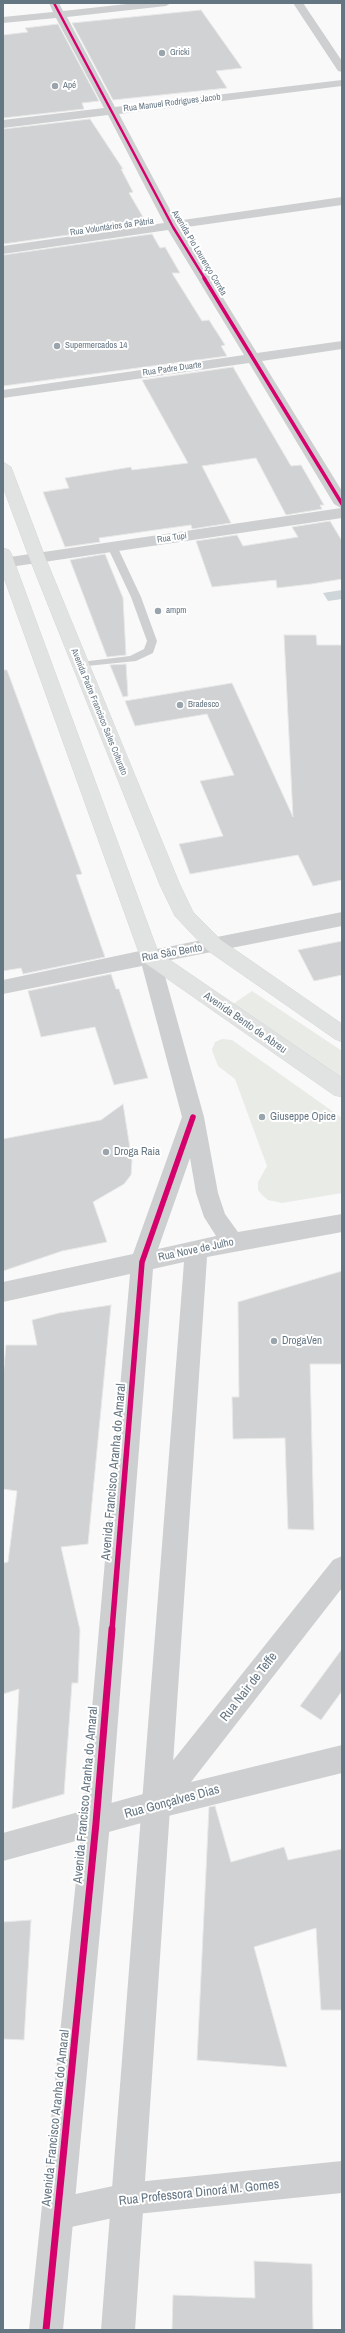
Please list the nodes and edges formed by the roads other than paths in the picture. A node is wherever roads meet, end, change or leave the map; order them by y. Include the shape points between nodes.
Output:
1 (166, 3) edge
2 (298, 3) edge
3 (57, 9) edge
4 (3, 20) edge
5 (342, 69) edge
6 (342, 83) edge
7 (112, 110) junction
8 (3, 124) edge
9 (342, 201) edge
10 (173, 227) junction
11 (3, 250) edge
12 (342, 345) edge
13 (252, 357) junction
14 (3, 394) edge
15 (3, 467) edge
16 (342, 504) edge
17 (342, 513) edge
18 (112, 546) junction
19 (37, 557) junction
20 (4, 559) edge
21 (81, 665) junction
22 (342, 918) edge
23 (214, 945) junction
24 (149, 956) junction
25 (3, 987) edge
26 (342, 1034) edge
27 (342, 1089) edge
28 (193, 1117) junction
29 (342, 1223) edge
30 (232, 1242) junction
31 (196, 1251) junction
32 (142, 1262) junction
33 (3, 1292) edge
34 (342, 1568) edge
35 (342, 1759) edge
36 (156, 1805) junction
37 (96, 1823) junction
38 (3, 1847) edge
39 (342, 2177) edge
40 (127, 2199) junction
41 (57, 2214) junction
42 (46, 2330) edge
43 (118, 2330) edge

1 - 3 street
2 - 5 street
3 - 4 street
3 - 7 street, Avenida Pio Lourenço Corrêa
6 - 7 street, Rua Manuel Rodrigues Jacob
7 - 8 street, Rua Manuel Rodrigues Jacob
7 - 10 street, Avenida Pio Lourenço Corrêa
9 - 10 street, Rua Voluntários da Pátria
10 - 11 street, Rua Voluntários da Pátria
10 - 13 street, Avenida Pio Lourenço Corrêa
12 - 13 street, Rua Padre Duarte
13 - 14 street, Rua Padre Duarte
13 - 16 street, Avenida Pio Lourenço Corrêa
15 - 19 main road, Avenida Padre Francisco Sales Colturato
17 - 18 street, Rua Tupi
18 - 19 street, Rua Tupi
18 - 21 lane via 136,597 152,641 149,651 132,659
19 - 20 street, Rua Tupi
19 - 21 main road, Avenida Padre Francisco Sales Colturato
20 - 24 main road
21 - 23 main road, Avenida Padre Francisco Sales Colturato via 170,885 185,916
22 - 23 street, Rua São Bento
23 - 24 street, Rua São Bento
23 - 26 main road
24 - 25 street, Rua São Bento
24 - 27 main road, Avenida Bento de Abreu
24 - 28 street
28 - 30 street via 207,1193 215,1217
28 - 32 street, Avenida Francisco Aranha do Amaral
29 - 30 street, Rua Nove de Julho
30 - 31 street, Rua Nove de Julho
31 - 32 street, Rua Nove de Julho
31 - 36 street
32 - 33 street, Rua Nove de Julho
32 - 37 street, Avenida Francisco Aranha do Amaral
34 - 36 street, Rua Nair de Teffe
35 - 36 street, Rua Gonçalves Dias
36 - 37 street, Rua Gonçalves Dias
36 - 40 street
37 - 38 street, Rua Gonçalves Dias
37 - 41 street, Avenida Francisco Aranha do Amaral
39 - 40 street, Rua Professora Dinorá M. Gomes
40 - 41 street, Rua Professora Dinorá M. Gomes
40 - 43 street
41 - 42 street, Avenida Francisco Aranha do Amaral

